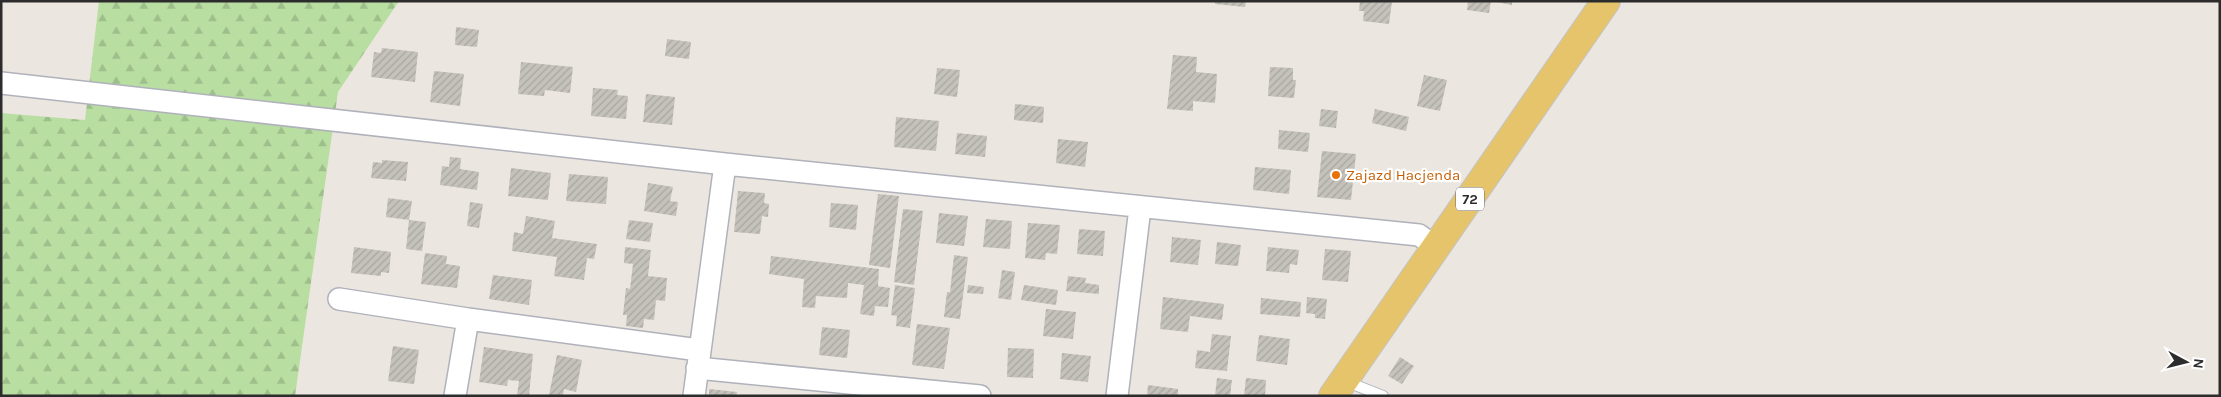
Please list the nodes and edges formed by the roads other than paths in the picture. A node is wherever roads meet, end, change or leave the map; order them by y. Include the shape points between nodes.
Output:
1 (1606, 1) edge
2 (1, 83) edge
3 (725, 164) junction
4 (1140, 208) junction
5 (1436, 247) junction
6 (339, 299) dead end
7 (468, 319) junction
8 (698, 359) junction
9 (1339, 388) edge
10 (455, 396) edge
11 (694, 396) edge
12 (980, 396) edge
13 (1117, 396) edge
14 (1383, 396) edge

1 - 5 main road, 72
2 - 3 street
3 - 4 street
3 - 8 street
4 - 5 street via 1419,235
4 - 13 street
5 - 9 main road, 72
6 - 7 street
7 - 8 street
7 - 10 street
8 - 11 street
8 - 12 street
9 - 14 lane

